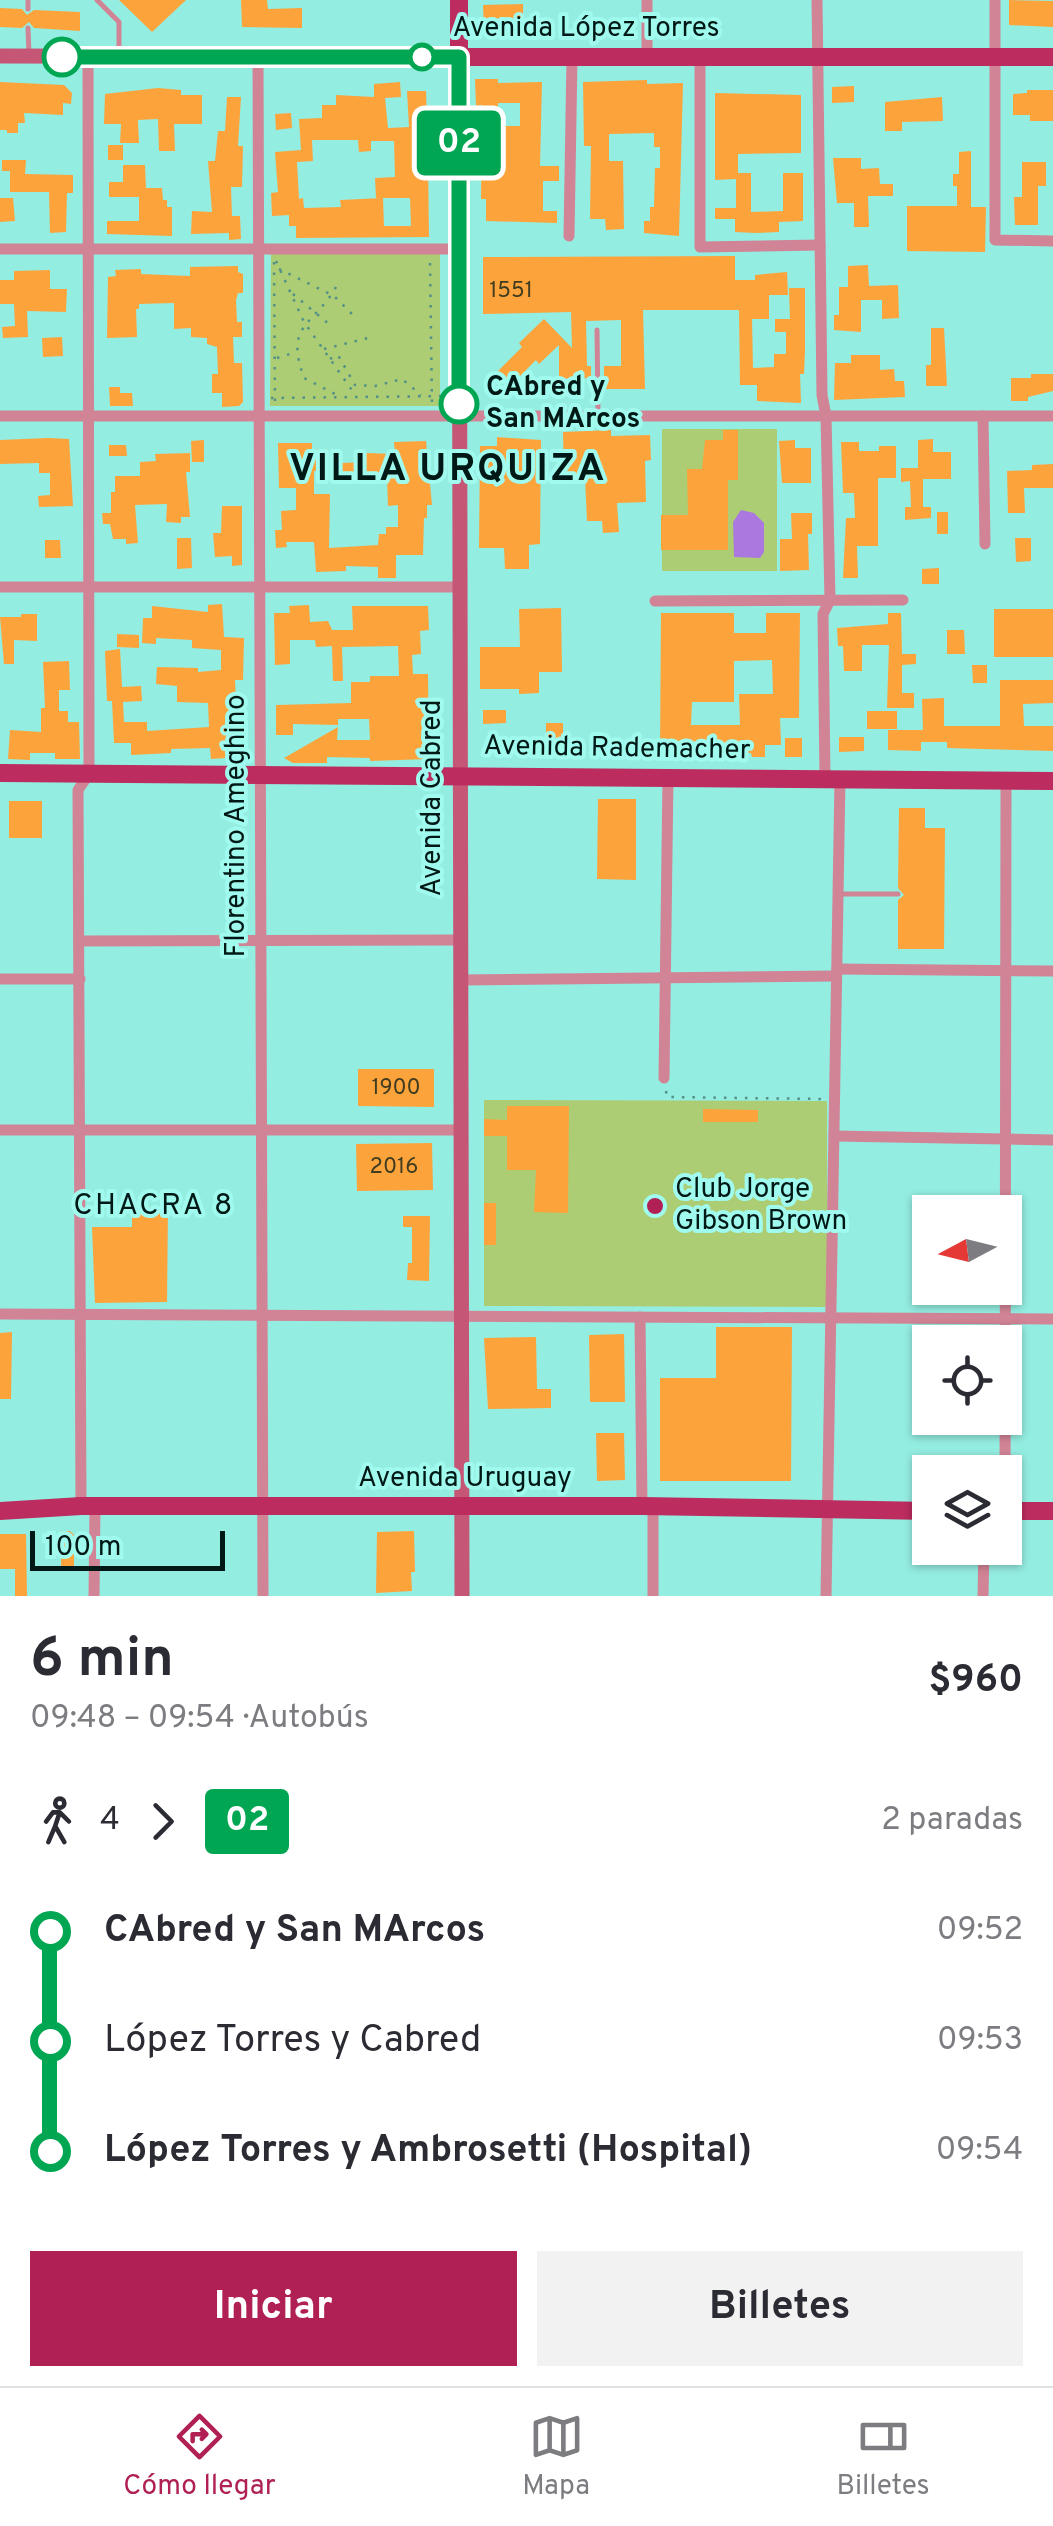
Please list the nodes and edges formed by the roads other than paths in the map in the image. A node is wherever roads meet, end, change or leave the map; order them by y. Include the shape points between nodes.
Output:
1 (28, 0) edge
2 (97, 0) edge
3 (459, 0) edge
4 (647, 0) edge
5 (817, 0) edge
6 (994, 0) edge
7 (28, 9) dead end
8 (28, 28) dead end
9 (0, 56) edge
10 (258, 56) junction
11 (30, 57) junction
12 (88, 57) junction
13 (120, 57) junction
14 (459, 57) junction
15 (572, 57) junction
16 (647, 57) junction
17 (700, 57) junction
18 (816, 57) junction
19 (995, 57) junction
20 (1053, 57) edge
21 (569, 236) dead end
22 (1053, 241) edge
23 (820, 246) junction
24 (0, 250) edge
25 (88, 250) junction
26 (259, 250) junction
27 (459, 250) junction
28 (598, 330) dead end
29 (0, 416) edge
30 (88, 416) junction
31 (260, 416) junction
32 (460, 416) junction
33 (598, 416) junction
34 (826, 416) junction
35 (983, 416) junction
36 (1053, 416) edge
37 (985, 544) dead end
38 (0, 588) edge
39 (89, 588) junction
40 (460, 588) junction
41 (262, 589) junction
42 (830, 600) junction
43 (903, 600) dead end
44 (655, 601) dead end
45 (0, 773) edge
46 (89, 774) junction
47 (262, 774) junction
48 (460, 775) junction
49 (668, 777) junction
50 (832, 779) junction
51 (1006, 780) junction
52 (1053, 781) edge
53 (838, 894) junction
54 (898, 894) dead end
55 (460, 940) junction
56 (80, 941) junction
57 (262, 941) junction
58 (1006, 970) junction
59 (1053, 971) edge
60 (836, 972) junction
61 (666, 978) junction
62 (0, 979) edge
63 (80, 979) junction
64 (460, 980) junction
65 (664, 1078) road end
66 (0, 1130) edge
67 (80, 1130) junction
68 (262, 1130) junction
69 (461, 1130) junction
70 (834, 1136) junction
71 (1053, 1140) edge
72 (1006, 1141) junction
73 (0, 1314) edge
74 (80, 1314) junction
75 (262, 1316) junction
76 (460, 1316) junction
77 (640, 1317) junction
78 (830, 1318) junction
79 (1006, 1319) junction
80 (1053, 1319) edge
81 (1005, 1455) edge
82 (88, 1506) junction
83 (263, 1506) junction
84 (462, 1506) junction
85 (647, 1506) junction
86 (827, 1509) junction
87 (0, 1511) edge
88 (912, 1511) edge
89 (1022, 1511) edge
90 (1053, 1511) edge
91 (984, 1565) edge
92 (94, 1596) edge
93 (263, 1596) edge
94 (462, 1596) edge
95 (653, 1596) edge
96 (826, 1596) edge
97 (983, 1596) edge

1 - 7 lane
2 - 13 lane via 120,22
3 - 14 main road, Avenida Cabred
4 - 16 street
5 - 18 street
6 - 19 street
8 - 11 lane
9 - 11 main road, Avenida López Torres
10 - 13 main road, Avenida López Torres
10 - 14 main road, Avenida López Torres
10 - 26 street, Florentino Ameghino
11 - 12 main road, Avenida López Torres
12 - 13 main road, Avenida López Torres
12 - 25 street
14 - 15 main road, Avenida López Torres
14 - 27 main road, Avenida Cabred
15 - 16 main road, Avenida López Torres
15 - 21 street
16 - 17 main road, Avenida López Torres
17 - 18 main road, Avenida López Torres
17 - 23 street via 700,246
18 - 19 main road, Avenida López Torres
18 - 23 street
19 - 20 main road, Avenida López Torres
19 - 22 street via 995,240
23 - 34 street
24 - 25 street
25 - 26 street
25 - 30 street
26 - 27 street
26 - 31 street, Florentino Ameghino
27 - 32 main road, Avenida Cabred
28 - 33 lane
29 - 30 street
30 - 31 street
30 - 39 street
31 - 32 street
31 - 41 street, Florentino Ameghino
32 - 33 street
32 - 40 main road, Avenida Cabred
33 - 34 street
34 - 35 street
34 - 42 street
35 - 36 street
35 - 37 street
38 - 39 street
39 - 41 street
39 - 46 street
40 - 41 street
40 - 48 main road, Avenida Cabred
41 - 47 street, Florentino Ameghino
42 - 43 street
42 - 44 street
42 - 50 street via 823,614
45 - 46 main road, Avenida Rademacher
46 - 47 main road, Avenida Rademacher
46 - 56 street via 78,790
47 - 48 main road, Avenida Rademacher
47 - 57 street, Florentino Ameghino
48 - 49 main road, Avenida Rademacher
48 - 55 main road, Avenida Cabred
49 - 50 main road, Avenida Rademacher
49 - 61 street
50 - 51 main road, Avenida Rademacher
50 - 53 street
51 - 52 main road, Avenida Rademacher
51 - 58 street
53 - 54 lane
53 - 60 street
55 - 57 street
55 - 64 main road, Avenida Cabred
56 - 57 street
56 - 63 street
57 - 68 street, Florentino Ameghino
58 - 59 street
58 - 60 street
58 - 72 street
60 - 61 street
60 - 70 street
61 - 64 street
61 - 65 street
62 - 63 street
63 - 67 street
64 - 69 main road, Avenida Cabred
66 - 67 street
67 - 68 street
67 - 74 street
68 - 69 street
68 - 75 street, Florentino Ameghino
69 - 76 main road, Avenida Cabred
70 - 72 street
70 - 78 street
71 - 72 street
72 - 79 street
73 - 74 street
74 - 75 street
74 - 82 street
75 - 76 street
75 - 83 street, Florentino Ameghino
76 - 77 street
76 - 84 main road, Avenida Cabred
77 - 78 street
77 - 85 street
78 - 79 street
78 - 86 street
79 - 80 street
79 - 81 street
82 - 83 main road, Avenida Uruguay
82 - 87 main road, Avenida Uruguay
82 - 92 street
83 - 84 main road, Avenida Uruguay
83 - 93 street, Florentino Ameghino
84 - 85 main road, Avenida Uruguay
84 - 94 main road, Avenida Cabred
85 - 86 main road, Avenida Uruguay
85 - 95 street
86 - 88 main road, Avenida Uruguay
86 - 96 street
89 - 90 main road
91 - 97 street

